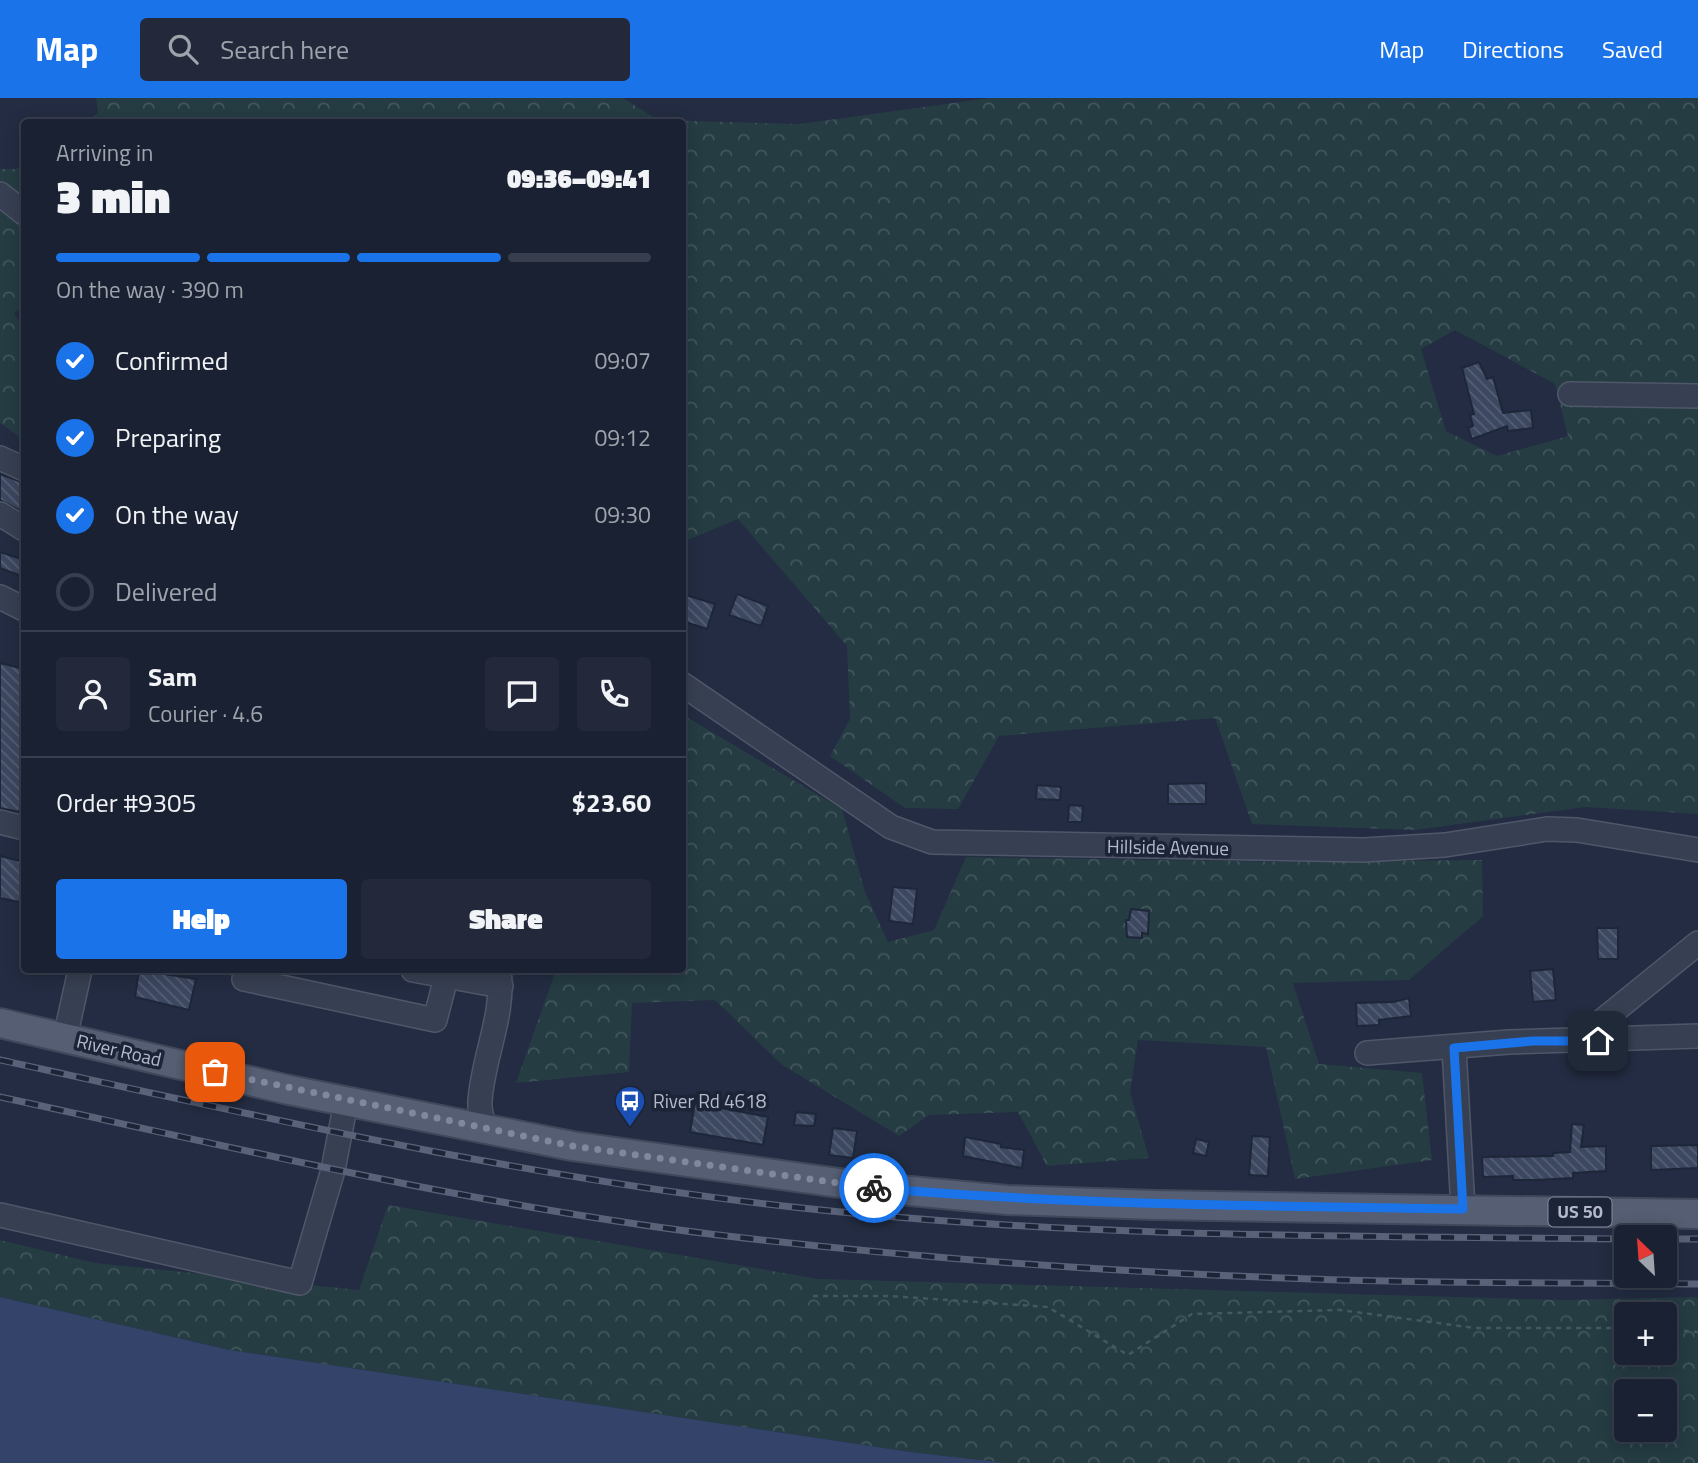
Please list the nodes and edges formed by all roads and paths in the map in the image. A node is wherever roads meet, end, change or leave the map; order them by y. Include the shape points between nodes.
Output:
1 (0, 194) edge
2 (21, 211) edge
3 (1570, 394) dead end
4 (1698, 396) edge
5 (0, 458) edge
6 (21, 468) edge
7 (0, 514) edge
8 (21, 527) edge
9 (0, 597) edge
10 (21, 608) edge
11 (686, 687) edge
12 (0, 822) edge
13 (21, 827) edge
14 (1698, 850) edge
15 (1698, 943) edge
16 (79, 973) edge
17 (247, 973) edge
18 (447, 973) edge
19 (500, 978) edge
20 (0, 1023) edge
21 (1698, 1036) edge
22 (65, 1038) junction
23 (1581, 1038) junction
24 (1454, 1048) junction
25 (1367, 1053) dead end
26 (346, 1102) junction
27 (484, 1128) junction
28 (1463, 1209) junction
29 (1698, 1214) edge
30 (0, 1215) edge
31 (813, 1296) dead end
32 (1614, 1328) edge
33 (1677, 1330) edge
34 (1698, 1332) edge

1 - 2 street
3 - 4 street
5 - 6 street
7 - 8 street
9 - 10 street
11 - 14 street, Hillside Avenue via 891,827 932,842 1374,849 1445,845 1547,829
12 - 13 street
15 - 23 street
16 - 22 street
17 - 18 street via 244,979 435,1020
18 - 19 street
19 - 27 street via 480,1103
20 - 22 main road, River Road / US 50
21 - 23 street
22 - 26 main road, River Road / US 50
23 - 24 street
24 - 25 street
24 - 28 street
26 - 27 main road, River Road / US 50
26 - 30 street via 333,1170 300,1283
27 - 28 main road, River Road / US 50 via 725,1169 1007,1199
28 - 29 main road, River Road / US 50
31 - 32 path via 890,1296 1048,1307 1128,1355 1192,1314 1339,1310 1475,1328
33 - 34 path

